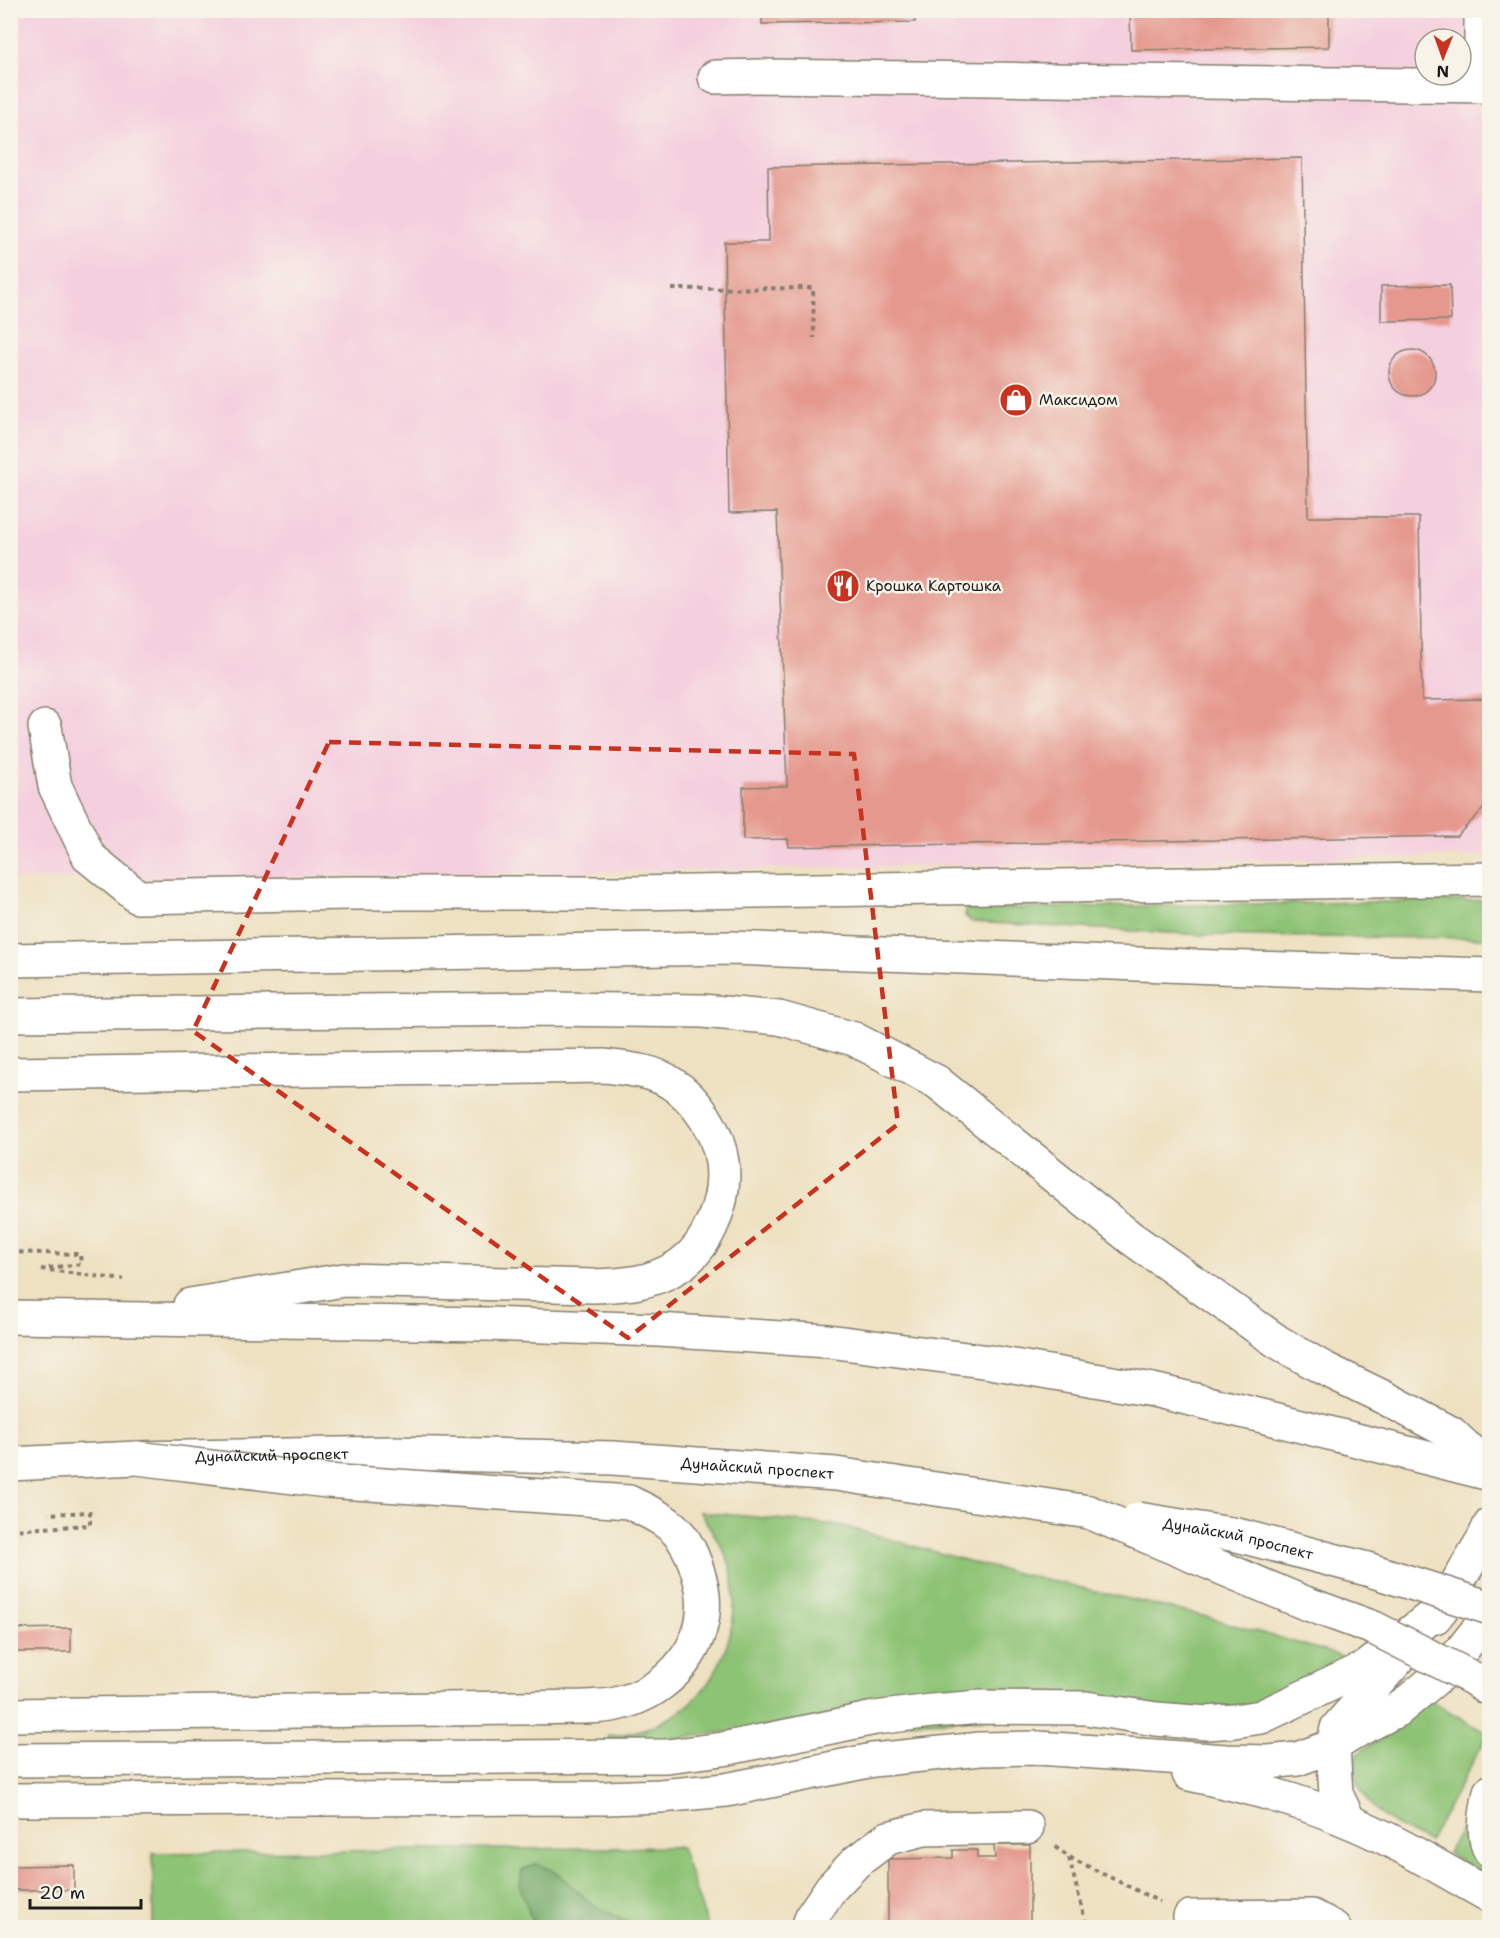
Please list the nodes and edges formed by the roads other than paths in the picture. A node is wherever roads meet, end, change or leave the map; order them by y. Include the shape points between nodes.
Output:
1 (1481, 10) edge
2 (715, 77) dead end
3 (1485, 86) edge
4 (45, 727) dead end
5 (1490, 879) edge
6 (10, 960) edge
7 (1490, 975) edge
8 (10, 1015) edge
9 (10, 1074) edge
10 (10, 1317) edge
11 (106, 1319) junction
12 (137, 1458) junction
13 (10, 1464) edge
14 (1490, 1472) edge
15 (1089, 1512) junction
16 (1490, 1525) edge
17 (1442, 1608) junction
18 (1490, 1610) edge
19 (1490, 1690) edge
20 (10, 1715) edge
21 (1333, 1746) junction
22 (1094, 1752) junction
23 (10, 1760) edge
24 (1490, 1792) edge
25 (10, 1800) edge
26 (1349, 1821) junction
27 (1027, 1827) road end
28 (1490, 1850) edge
29 (1490, 1896) edge
30 (1190, 1917) road end
31 (808, 1928) edge
32 (1334, 1928) edge

1 - 3 main road
2 - 3 main road
4 - 5 main road via 55,786 89,857 138,897
6 - 7 main road via 731,948
8 - 14 main road via 702,1011 779,1018 854,1039 937,1082 1131,1238 1278,1342 1451,1433
9 - 11 main road via 605,1066 641,1071 670,1082 688,1096 704,1116 722,1162 722,1188 709,1230 679,1266 646,1281 592,1286 344,1280
10 - 11 main road
11 - 14 main road via 487,1324 828,1341 990,1362 1152,1390
12 - 13 main road, Дунайский проспект
12 - 15 main road, Дунайский проспект, bridge via 392,1453 613,1458 836,1474
12 - 20 main road, bridge via 327,1481 629,1502 663,1520 679,1534 693,1559 703,1598 698,1639 690,1655 658,1686 616,1704
15 - 18 main road, Дунайский проспект, bridge via 1237,1535 1368,1569
15 - 19 main road, bridge via 1374,1628
16 - 17 main road
17 - 21 main road via 1337,1728
17 - 23 main road via 1367,1667 1261,1717 1234,1721 1156,1719 1086,1708 981,1707 875,1718 723,1749 667,1756
18 - 21 main road via 1446,1670 1399,1709
21 - 22 main road via 1297,1759 1269,1762
21 - 26 main road via 1336,1794
22 - 25 main road via 1004,1749 929,1753 873,1760 726,1790 660,1796
22 - 26 main road via 1252,1790
24 - 28 main road via 1486,1825
26 - 29 main road
27 - 31 main road via 924,1829 888,1838 856,1862 831,1888
30 - 32 main road via 1312,1916

